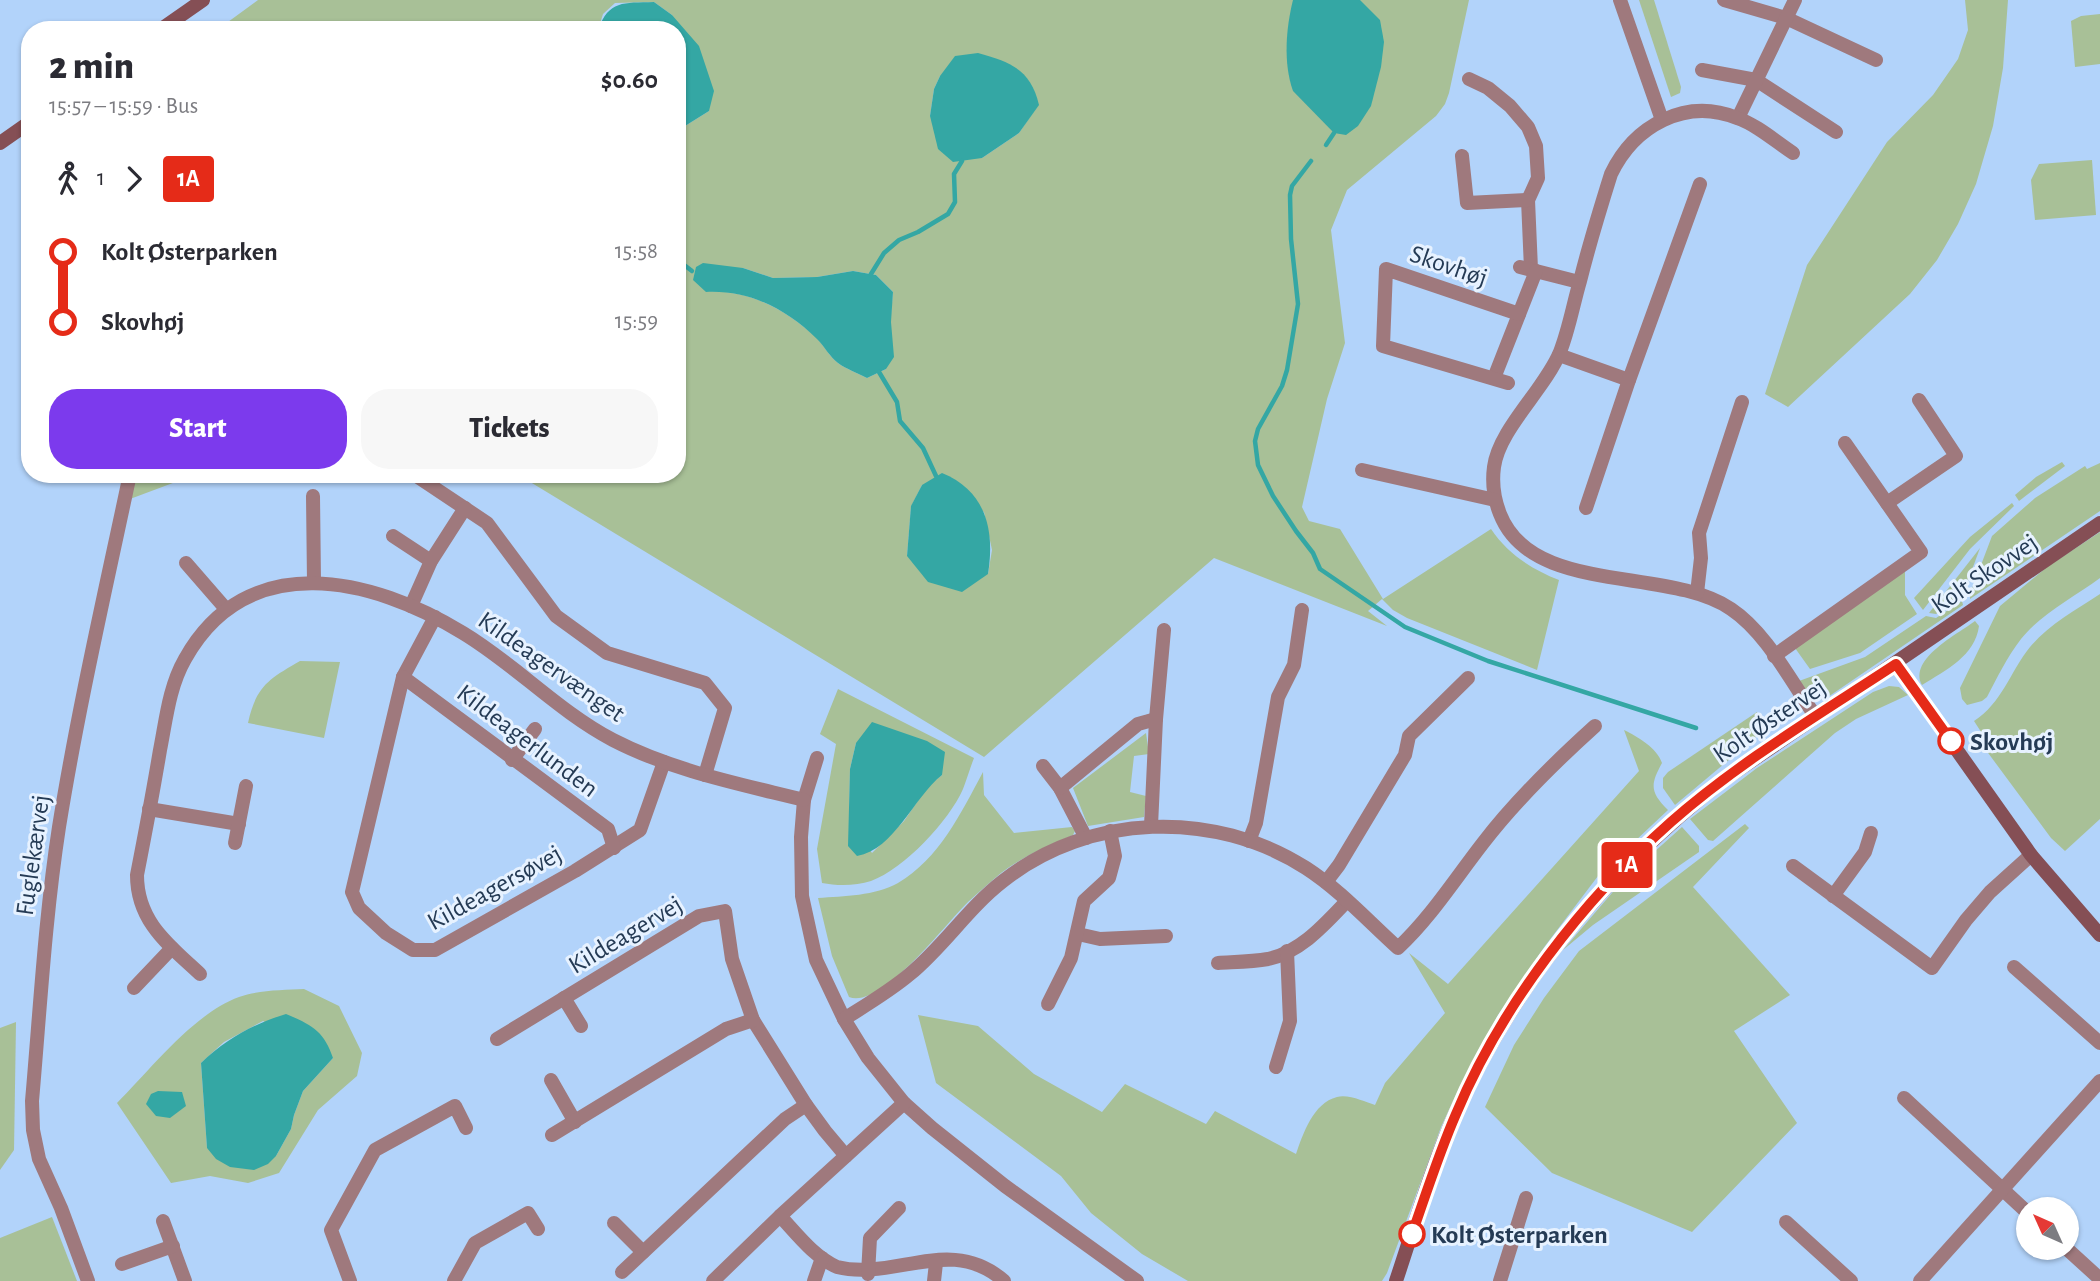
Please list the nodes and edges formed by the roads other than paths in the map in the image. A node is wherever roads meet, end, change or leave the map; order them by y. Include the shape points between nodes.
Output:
1 (203, 0) edge
2 (1620, 0) edge
3 (1724, 0) edge
4 (1795, 0) edge
5 (1786, 18) junction
6 (173, 21) edge
7 (1876, 60) dead end
8 (1702, 70) dead end
9 (1469, 79) dead end
10 (1756, 80) junction
11 (1738, 118) junction
12 (1662, 120) junction
13 (21, 128) edge
14 (1836, 132) dead end
15 (0, 143) edge
16 (1793, 153) dead end
17 (1462, 156) dead end
18 (1700, 184) dead end
19 (1528, 200) junction
20 (1529, 269) junction
21 (1579, 282) junction
22 (1519, 314) junction
23 (1559, 355) junction
24 (1629, 380) junction
25 (1919, 400) dead end
26 (1742, 402) dead end
27 (1845, 443) dead end
28 (1362, 470) dead end
29 (128, 483) edge
30 (427, 483) edge
31 (313, 496) dead end
32 (1495, 500) junction
33 (1887, 503) junction
34 (465, 508) junction
35 (1586, 508) dead end
36 (2100, 523) edge
37 (393, 536) dead end
38 (431, 561) junction
39 (186, 563) dead end
40 (314, 582) junction
41 (1697, 593) junction
42 (411, 606) junction
43 (226, 609) junction
44 (1302, 610) dead end
45 (435, 617) junction
46 (1164, 630) dead end
47 (1774, 656) junction
48 (1896, 664) junction
49 (403, 677) junction
50 (1468, 678) dead end
51 (1816, 717) junction
52 (1156, 719) junction
53 (1595, 726) dead end
54 (535, 729) dead end
55 (817, 758) dead end
56 (512, 760) junction
57 (664, 762) junction
58 (1043, 766) dead end
59 (705, 775) junction
60 (246, 786) dead end
61 (1060, 788) junction
62 (804, 800) junction
63 (149, 809) junction
64 (239, 824) junction
65 (1151, 825) junction
66 (1110, 831) junction
67 (1871, 833) dead end
68 (1086, 838) junction
69 (1249, 841) junction
70 (235, 843) dead end
71 (614, 848) junction
72 (2031, 855) junction
73 (1793, 866) dead end
74 (1326, 883) junction
75 (1833, 896) junction
76 (1347, 901) junction
77 (1078, 934) junction
78 (2100, 935) edge
79 (1166, 936) dead end
80 (172, 948) junction
81 (1287, 951) junction
82 (1218, 963) dead end
83 (2014, 967) dead end
84 (200, 974) dead end
85 (134, 988) dead end
86 (564, 998) junction
87 (1048, 1004) dead end
88 (844, 1019) junction
89 (753, 1020) junction
90 (581, 1026) dead end
91 (497, 1039) dead end
92 (2100, 1043) edge
93 (1276, 1067) dead end
94 (551, 1080) dead end
95 (2100, 1081) edge
96 (2087, 1095) junction
97 (1904, 1098) dead end
98 (904, 1103) junction
99 (806, 1105) junction
100 (2100, 1106) edge
101 (575, 1122) junction
102 (466, 1128) dead end
103 (552, 1135) dead end
104 (846, 1156) junction
105 (2003, 1189) junction
106 (1526, 1198) dead end
107 (2016, 1201) edge
108 (900, 1208) dead end
109 (780, 1216) junction
110 (163, 1221) dead end
111 (1786, 1222) dead end
112 (614, 1223) dead end
113 (538, 1229) dead end
114 (173, 1247) junction
115 (643, 1252) junction
116 (822, 1258) junction
117 (2079, 1260) edge
118 (936, 1263) junction
119 (122, 1264) dead end
120 (622, 1272) dead end
121 (868, 1275) junction
122 (2100, 1279) edge
123 (88, 1281) edge
124 (185, 1281) edge
125 (350, 1281) edge
126 (454, 1281) edge
127 (713, 1281) edge
128 (814, 1281) edge
129 (934, 1281) edge
130 (1004, 1281) edge
131 (1137, 1281) edge
132 (1396, 1281) edge
133 (1500, 1281) edge
134 (1851, 1281) edge
135 (1920, 1281) edge

1 - 6 street
2 - 12 street
3 - 5 street
4 - 5 street
5 - 7 street
5 - 10 street
8 - 10 street
9 - 19 street, Skovhøj via 1488,88 1528,127 1536,146 1538,178
10 - 11 street
10 - 14 street
11 - 12 street via 1687,111
11 - 16 street
12 - 21 street via 1643,131 1618,158
13 - 15 street
17 - 19 street via 1467,203
18 - 24 street
19 - 20 street, Skovhøj
20 - 21 street
20 - 22 street, Skovhøj
21 - 23 street
22 - 22 street, Skovhøj via 1501,381 1383,346 1386,269
23 - 24 street
23 - 32 street via 1501,446 1494,466
24 - 35 street
25 - 33 street via 1956,456
26 - 41 street via 1699,533 1702,558
27 - 33 street
28 - 32 street
29 - 123 street, Fuglekærvej via 60,827 32,1101 39,1159
30 - 34 street
31 - 40 street
32 - 41 street via 1503,522 1533,554 1599,574
33 - 47 street via 1921,552
34 - 38 street
34 - 59 street via 487,523 556,616 607,653 705,683 725,708
36 - 48 street, Kolt Skovvej
37 - 38 street
38 - 42 street
39 - 43 street
40 - 42 street, Kildeagervænget via 347,586
40 - 43 street, Kildeagervænget via 253,593
41 - 47 street via 1731,609 1754,628
42 - 45 street, Kildeagervænget
43 - 63 street, Kildeagervænget via 204,629 172,689
44 - 69 street via 1294,665 1278,697
45 - 49 street, Kildeagersøvej
45 - 57 street, Kildeagervænget via 502,659 555,703 600,732
46 - 52 street
47 - 51 street
48 - 51 street, Kolt Østervej
48 - 72 street
49 - 56 street, Kildeagerlunden
49 - 71 street, Kildeagersøvej via 352,892 359,908 386,933 413,950 435,950
50 - 74 street via 1409,736 1405,755
51 - 132 street, Kolt Østervej via 1672,821 1558,943 1489,1047 1456,1112
52 - 61 street via 1138,724
52 - 65 street
53 - 76 street via 1513,807 1425,921 1398,948
54 - 56 street
55 - 62 street
56 - 71 street, Kildeagerlunden via 608,829
57 - 59 street, Kildeagervænget
57 - 71 street, Kildeagersøvej via 640,830
58 - 61 street
59 - 62 street, Kildeagervænget
60 - 64 street
61 - 68 street
62 - 88 street via 802,896 807,924 816,960
63 - 64 street
63 - 80 street, Kildeagervænget via 137,894 150,923
64 - 70 street
65 - 66 street
65 - 69 street via 1206,830
66 - 68 street
66 - 77 street via 1115,856 1109,878 1084,901
67 - 75 street via 1865,852
68 - 88 street via 1066,844 1005,879 909,976
69 - 74 street via 1305,867
72 - 75 street via 1990,892 1932,968
72 - 78 street
73 - 75 street
74 - 76 street
76 - 81 street via 1318,932
77 - 79 street via 1100,939
77 - 87 street
80 - 84 street, Kildeagervænget
80 - 85 street
81 - 82 street via 1269,959
81 - 93 street via 1290,1021
83 - 92 street
86 - 89 street, Kildeagervej via 699,916 724,911 732,958
86 - 90 street, Kildeagervej
86 - 91 street, Kildeagervej
88 - 98 street
89 - 99 street, Kildeagervej
89 - 101 street via 726,1030
94 - 101 street
95 - 96 street
96 - 100 street
96 - 105 street
97 - 105 street
98 - 104 street
98 - 131 street via 1005,1186
99 - 104 street, Kildeagervej
99 - 115 street via 785,1119
101 - 103 street
102 - 125 street via 455,1106 370,1156 331,1230
104 - 109 street
105 - 107 street
105 - 135 street
106 - 133 street
108 - 121 street via 870,1238
109 - 116 street
109 - 127 street
110 - 114 street
111 - 134 street
112 - 115 street
113 - 126 street via 528,1213 475,1243
114 - 119 street
114 - 124 street
115 - 120 street
116 - 121 street
116 - 128 street
117 - 122 street
118 - 121 street
118 - 129 street
118 - 130 street via 952,1260 980,1265

